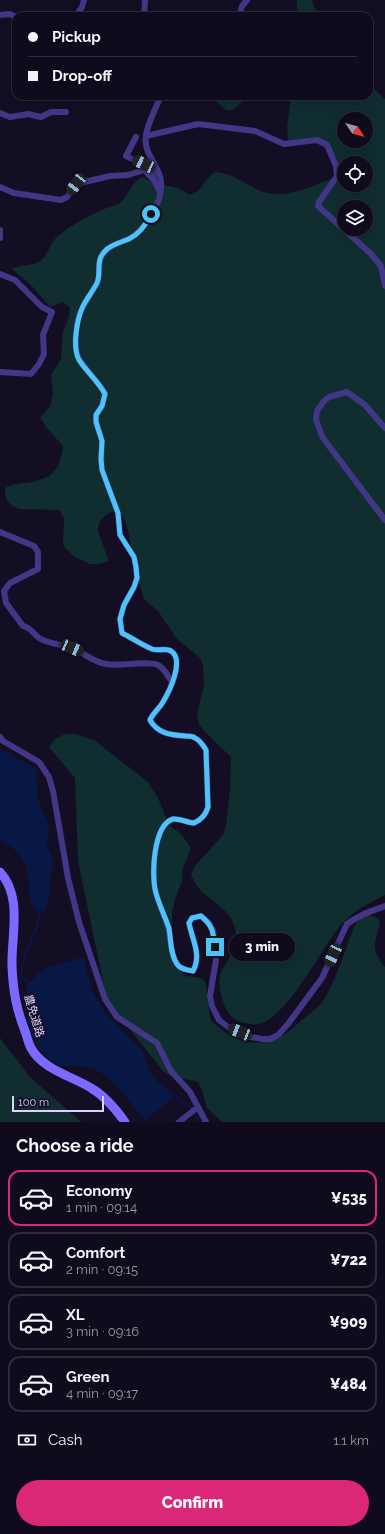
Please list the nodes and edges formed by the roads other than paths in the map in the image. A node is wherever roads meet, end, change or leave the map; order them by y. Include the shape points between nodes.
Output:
1 (84, 0) edge
2 (145, 0) edge
3 (247, 0) edge
4 (79, 12) edge
5 (144, 12) edge
6 (240, 12) edge
7 (0, 15) edge
8 (12, 15) edge
9 (155, 100) edge
10 (159, 100) edge
11 (157, 106) junction
12 (66, 112) dead end
13 (0, 113) edge
14 (146, 136) junction
15 (136, 137) dead end
16 (154, 180) junction
17 (0, 187) edge
18 (160, 192) junction
19 (0, 230) edge
20 (0, 238) edge
21 (0, 274) edge
22 (385, 286) edge
23 (0, 372) edge
24 (385, 428) edge
25 (385, 520) edge
26 (0, 532) edge
27 (172, 682) junction
28 (1, 741) edge
29 (0, 872) edge
30 (385, 906) edge
31 (198, 1107) junction
32 (125, 1122) edge
33 (179, 1122) edge
34 (206, 1122) edge

1 - 4 street
2 - 5 street
3 - 6 street
7 - 8 street
9 - 11 street
10 - 11 street
11 - 14 street
12 - 13 street via 51,112 41,117 28,114 10,117
14 - 18 street via 148,153 160,175
14 - 22 street via 198,124 255,131 284,144 317,140 327,144 336,166 337,176 318,206 371,254 381,266
15 - 16 street via 126,156 151,168
16 - 17 street via 144,170 128,175 110,176 76,184 61,200 14,193
16 - 18 street
18 - 27 street via 146,223 138,233 107,249 102,255 97,283 82,308 76,344 78,358 105,394 96,415 102,441 102,470 118,513 120,535 134,557 136,567 137,578 120,619 122,633 153,649 170,650 178,664
19 - 20 street
21 - 23 street via 15,280 42,307 52,312 43,335 44,354 31,374
24 - 25 street via 365,405 347,392 329,397 317,411 316,420 322,438
26 - 27 street via 34,546 38,552 38,569 10,583 4,591 6,603 23,626 29,627 41,639 72,648 94,661 106,664 158,665
27 - 30 street via 162,704 150,720 162,732 194,737 201,742 206,750 208,807 199,821 194,823 171,820 158,836 154,856 155,892 168,927 177,964 185,970 193,971 196,965 197,956 189,923 192,918 201,916 213,930 216,960 210,996 219,1020 228,1027 252,1037 270,1039 278,1035 322,978 347,924
28 - 31 street via 39,762 49,777 79,922 105,999 117,1017 157,1043 170,1071 190,1092
29 - 32 street, 農免道路 via 11,891 14,907 14,992 17,1010 31,1049 51,1067 106,1098
31 - 33 street
31 - 34 street

